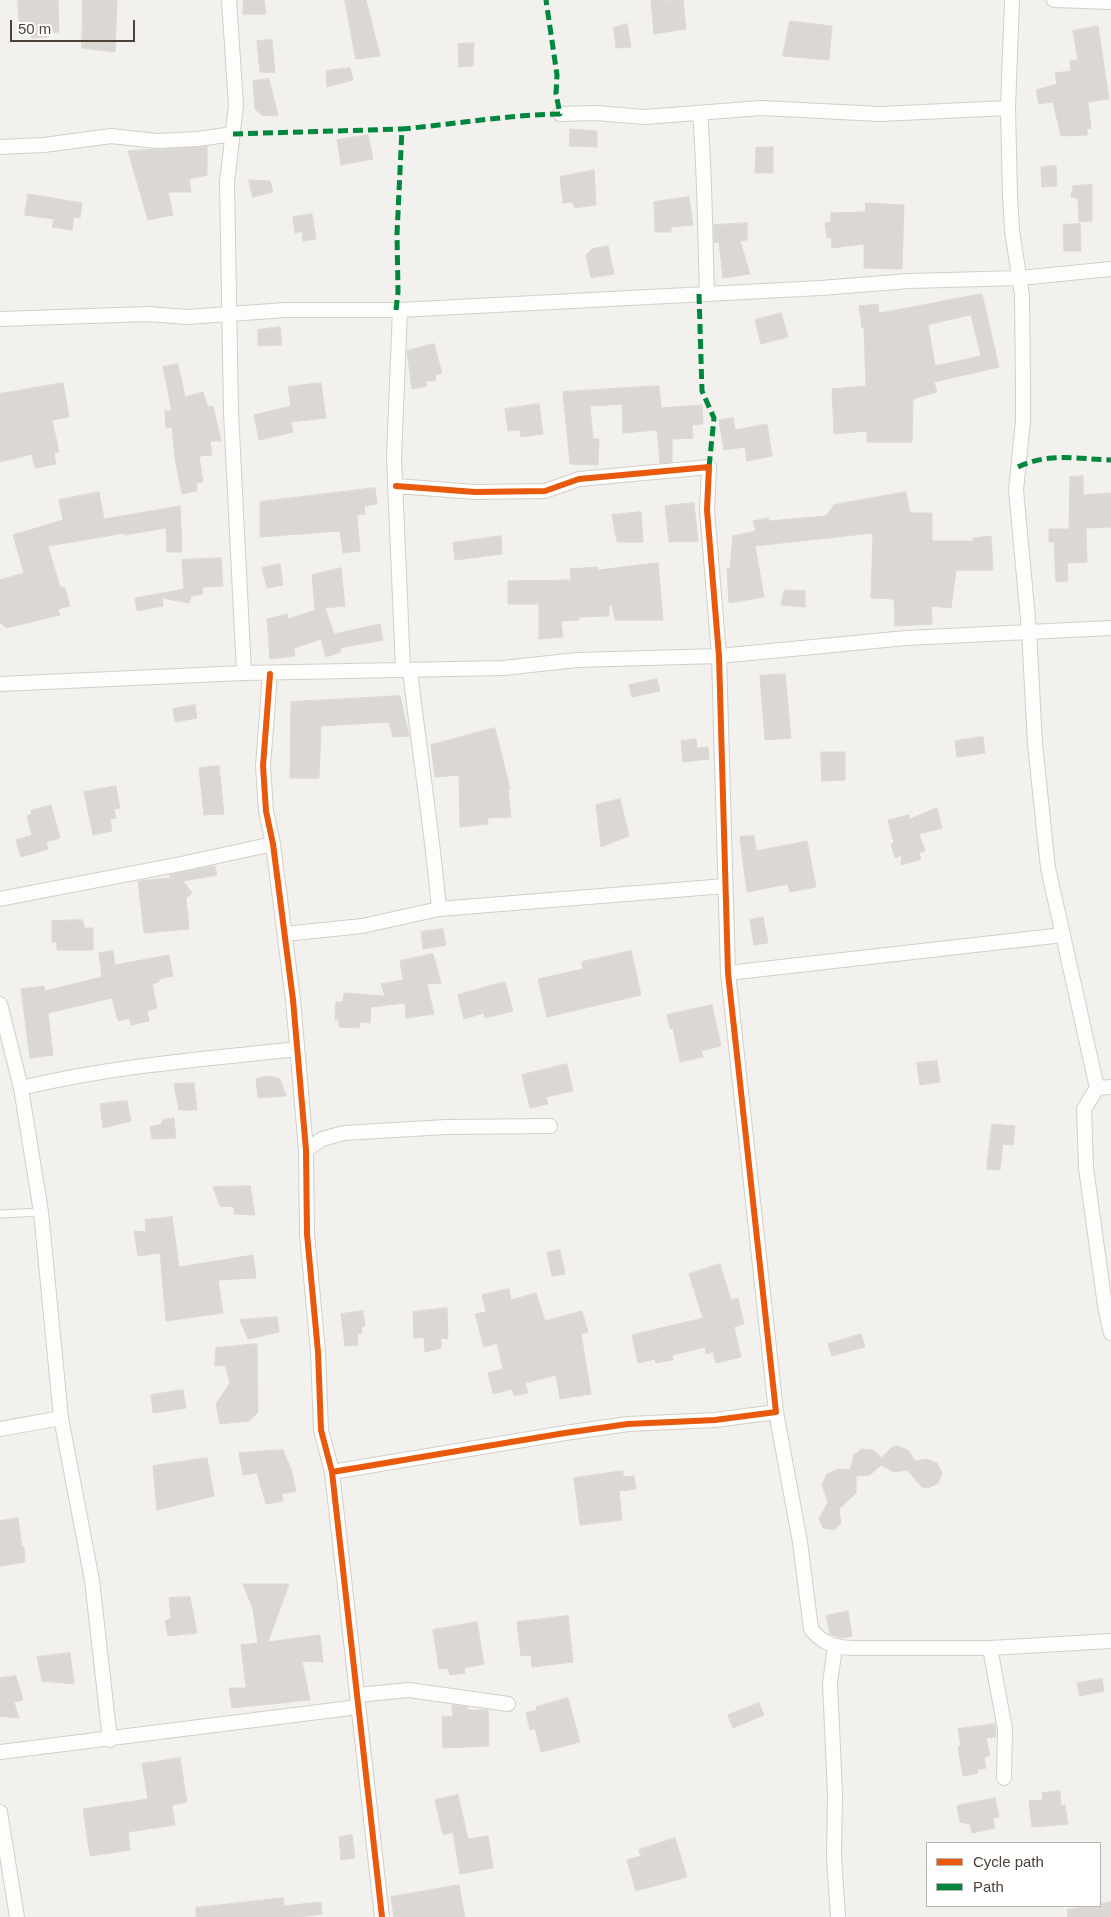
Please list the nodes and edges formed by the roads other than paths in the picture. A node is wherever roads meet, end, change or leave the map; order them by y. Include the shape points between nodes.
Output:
1 (229, 0) edge
2 (1012, 0) edge
3 (1020, 0) edge
4 (1054, 0) edge
5 (1111, 2) edge
6 (1008, 108) junction
7 (700, 113) junction
8 (560, 114) dead end
9 (233, 134) junction
10 (0, 147) edge
11 (1111, 269) edge
12 (1020, 278) junction
13 (707, 294) junction
14 (400, 310) junction
15 (229, 313) junction
16 (0, 320) edge
17 (396, 486) junction
18 (1111, 628) edge
19 (1029, 630) junction
20 (719, 656) junction
21 (407, 670) junction
22 (244, 673) junction
23 (270, 674) junction
24 (0, 684) edge
25 (273, 844) junction
26 (725, 886) junction
27 (0, 899) edge
28 (439, 909) junction
29 (285, 934) junction
30 (1063, 935) junction
31 (728, 973) junction
32 (0, 1004) edge
33 (297, 1049) junction
34 (21, 1088) junction
35 (1097, 1088) junction
36 (1111, 1088) edge
37 (550, 1126) dead end
38 (306, 1150) junction
39 (41, 1212) junction
40 (0, 1214) edge
41 (1106, 1278) edge
42 (1111, 1333) edge
43 (776, 1412) junction
44 (61, 1418) junction
45 (0, 1429) edge
46 (332, 1472) junction
47 (1111, 1641) edge
48 (835, 1647) junction
49 (990, 1648) junction
50 (358, 1701) junction
51 (508, 1704) dead end
52 (110, 1740) junction
53 (0, 1752) edge
54 (1004, 1778) dead end
55 (0, 1812) edge
56 (16, 1917) edge
57 (382, 1917) edge
58 (838, 1917) edge

1 - 9 street via 236,105
2 - 3 street
2 - 6 street
4 - 5 street
6 - 7 street via 880,114 761,108
6 - 12 street via 1012,222
7 - 8 street via 645,117
7 - 13 street via 706,197
9 - 10 street via 157,141 111,136
9 - 15 street via 227,182
11 - 12 street
12 - 13 street via 909,281
12 - 19 street via 1023,422 1016,490
13 - 14 street
14 - 15 street
14 - 17 street via 394,457
15 - 16 street via 187,317 148,314
15 - 22 street
17 - 20 street via 475,492 545,491 580,479 709,467 707,510
17 - 21 street
18 - 19 street
19 - 20 street
19 - 30 street via 1035,744 1048,868
20 - 21 street via 613,658 503,668
20 - 26 street
21 - 23 street
21 - 28 street via 430,820
22 - 23 street
22 - 24 street
23 - 25 street via 263,766 266,811
25 - 27 street
25 - 29 street
26 - 28 street
26 - 31 street
28 - 29 street via 362,926
29 - 33 street
30 - 31 street
30 - 35 street
31 - 43 street
32 - 34 street
33 - 34 street via 133,1066 73,1075
33 - 38 street
34 - 39 street
35 - 36 street
35 - 41 street via 1084,1109 1086,1168
37 - 38 street via 344,1133 322,1138
38 - 46 street via 318,1405
39 - 40 lane
39 - 44 street
41 - 42 street
43 - 46 street via 715,1420 628,1424
43 - 48 street via 800,1542 811,1629 820,1639
44 - 45 street
44 - 52 street via 92,1580
46 - 50 street
47 - 49 street
48 - 49 street
48 - 58 street via 830,1683
49 - 54 street via 1005,1729
50 - 51 street via 409,1690
50 - 52 street
50 - 57 street
52 - 53 street
55 - 56 street

